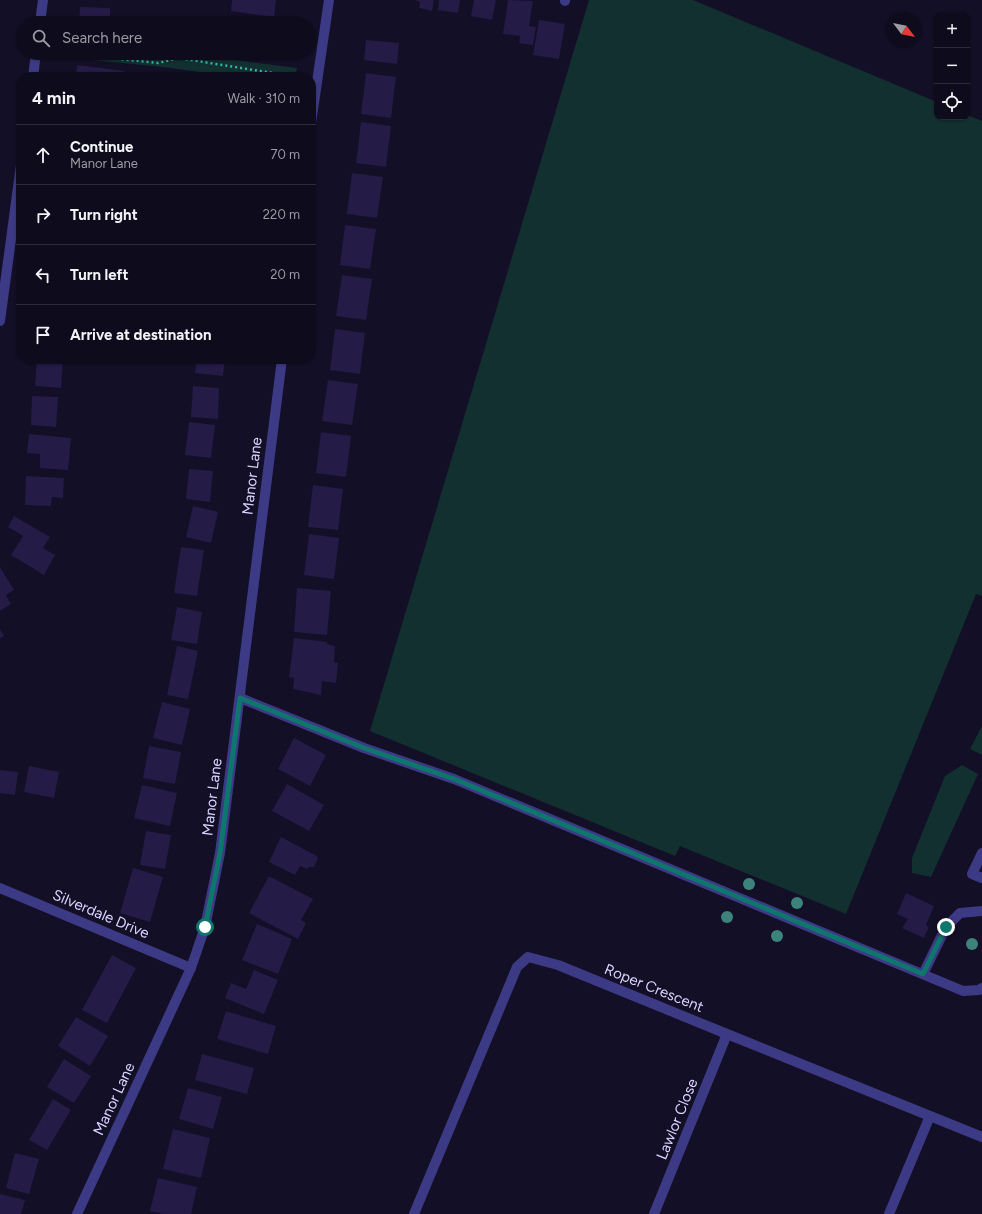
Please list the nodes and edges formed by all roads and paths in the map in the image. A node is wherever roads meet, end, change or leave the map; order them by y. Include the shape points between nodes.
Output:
1 (43, 0) edge
2 (329, 0) edge
3 (41, 16) edge
4 (35, 60) edge
5 (129, 60) edge
6 (170, 60) edge
7 (191, 60) edge
8 (34, 72) edge
9 (266, 72) edge
10 (316, 89) edge
11 (16, 202) edge
12 (0, 321) edge
13 (281, 364) edge
14 (240, 698) junction
15 (982, 853) edge
16 (982, 878) edge
17 (0, 888) edge
18 (982, 911) edge
19 (191, 968) junction
20 (923, 974) junction
21 (982, 988) edge
22 (727, 1034) junction
23 (930, 1116) junction
24 (982, 1137) edge
25 (77, 1214) edge
26 (414, 1214) edge
27 (654, 1214) edge
28 (889, 1214) edge

1 - 3 street
2 - 10 street
4 - 8 street
5 - 6 path via 158,63
7 - 9 path
11 - 12 street
13 - 14 street, Manor Lane
14 - 19 street, Manor Lane via 220,853 205,927
14 - 20 street via 364,748 454,779
15 - 16 street via 972,874
17 - 19 street, Silverdale Drive
18 - 20 street via 960,913 946,927
19 - 25 street, Manor Lane
20 - 21 street via 963,991
22 - 23 street, Roper Crescent
22 - 26 street, Roper Crescent via 558,965 528,957 517,967
22 - 27 street, Lawlor Close
23 - 24 street, Roper Crescent
23 - 28 street

